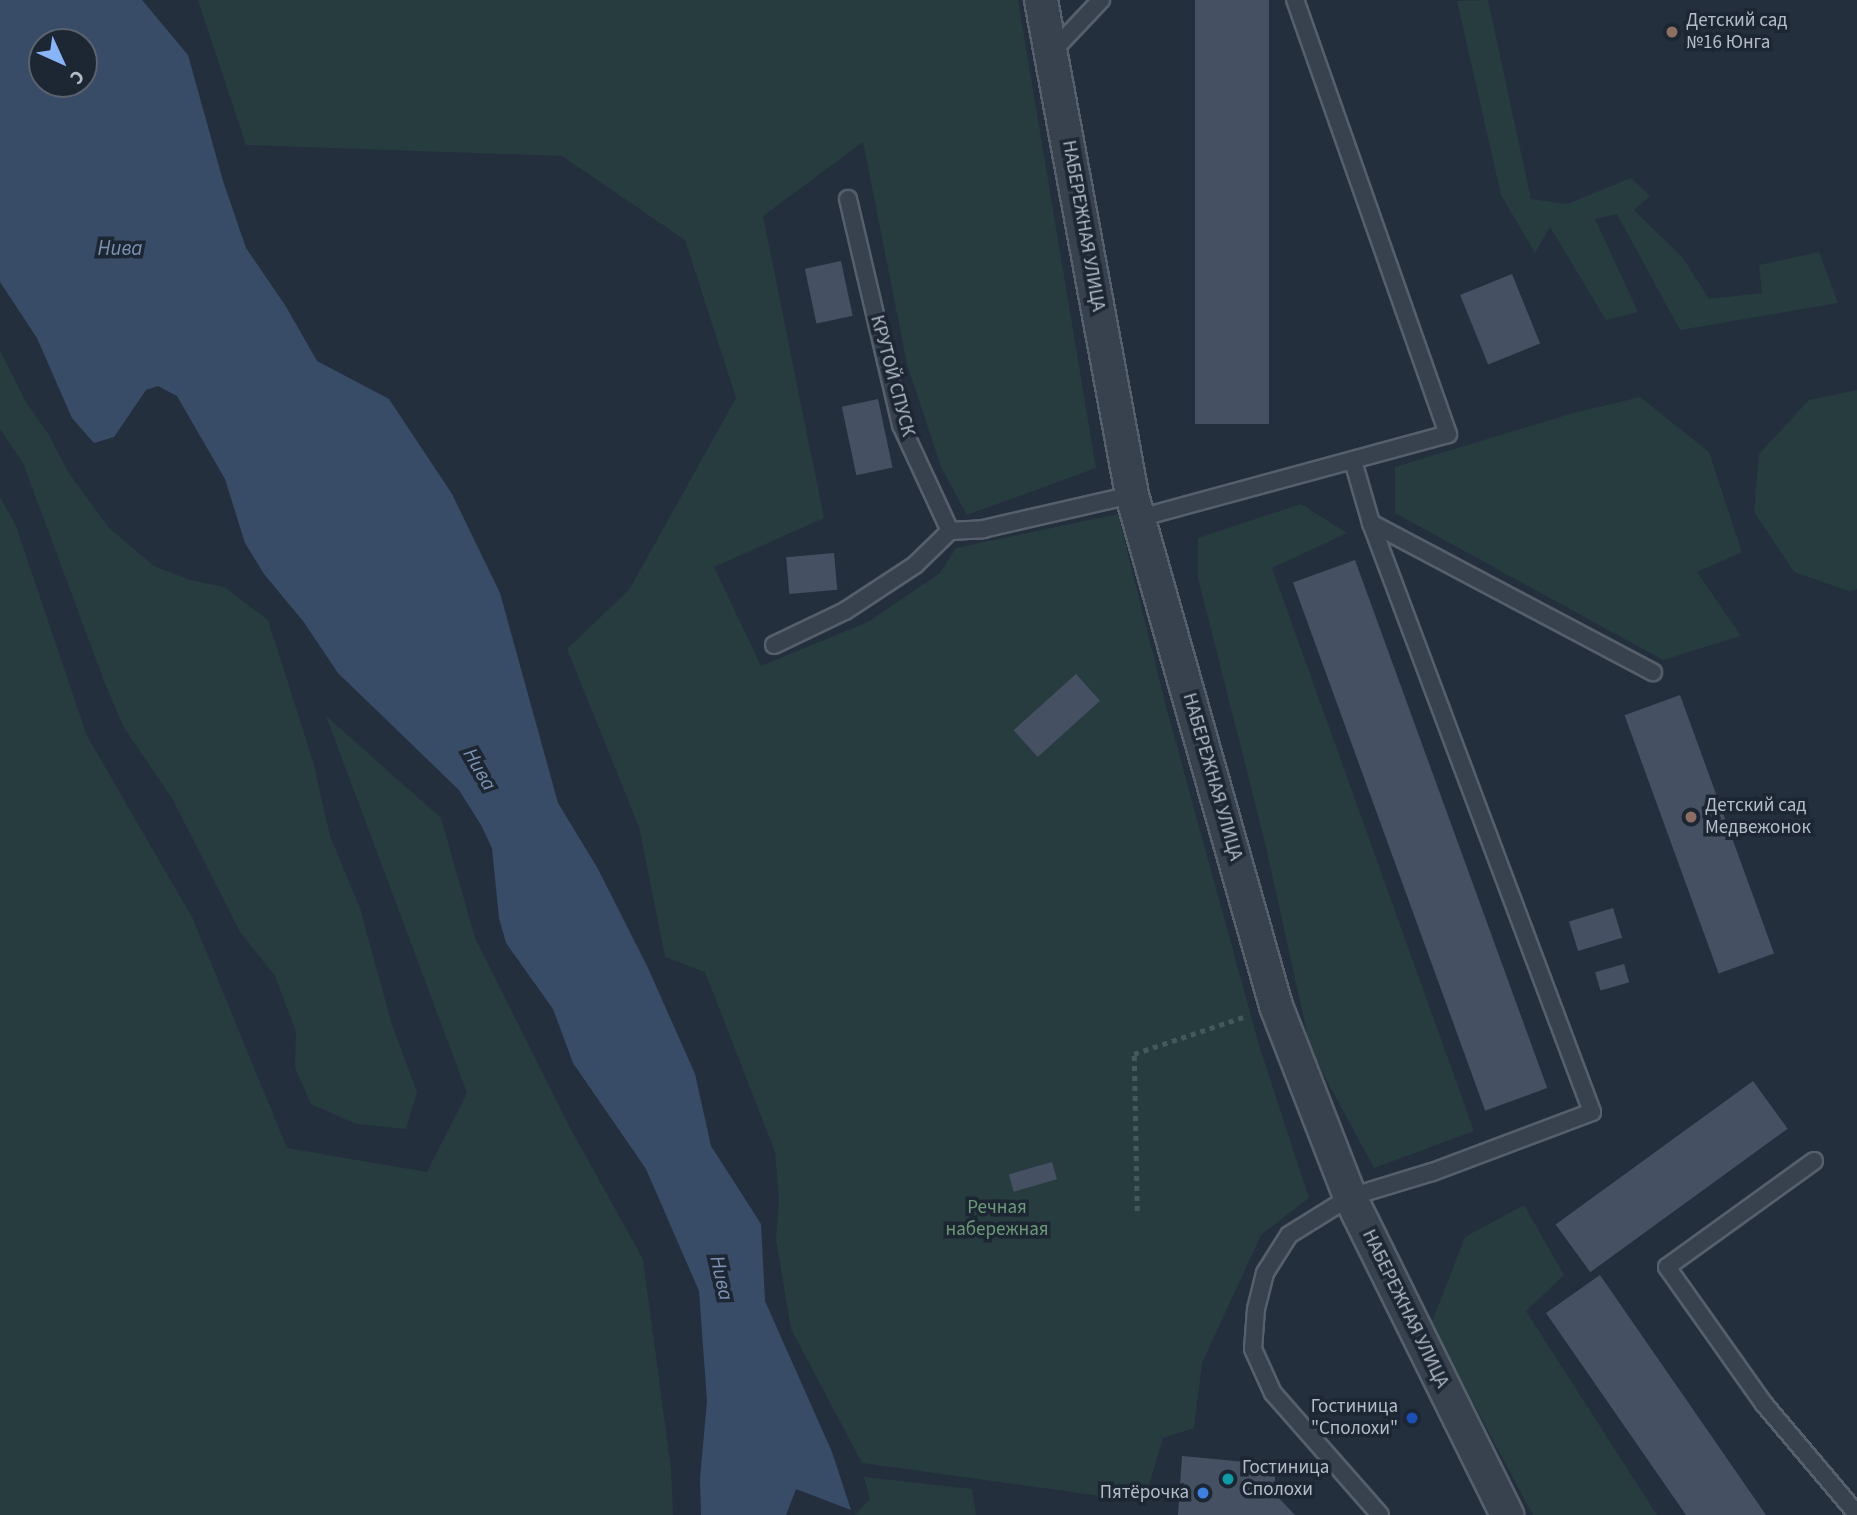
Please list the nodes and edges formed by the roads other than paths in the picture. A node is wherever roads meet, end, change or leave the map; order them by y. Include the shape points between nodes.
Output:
1 (1041, 0) edge
2 (1101, 0) edge
3 (1295, 0) edge
4 (1051, 53) junction
5 (848, 199) dead end
6 (1353, 461) junction
7 (1135, 506) junction
8 (1371, 523) junction
9 (950, 531) junction
10 (774, 645) dead end
11 (1653, 672) dead end
12 (1814, 1161) dead end
13 (1350, 1197) junction
14 (1857, 1514) edge
15 (1380, 1515) edge
16 (1507, 1515) edge

1 - 4 street, НАБЕРЕЖНАЯ УЛИЦА
2 - 4 lane
3 - 6 lane via 1448,434
4 - 7 street, НАБЕРЕЖНАЯ УЛИЦА
5 - 9 lane, КРУТОЙ СПУСК via 901,425
6 - 7 lane
6 - 8 lane
7 - 9 lane
7 - 13 street, НАБЕРЕЖНАЯ УЛИЦА via 1276,1006
8 - 11 lane
8 - 13 lane via 1592,1112 1432,1172
9 - 10 lane via 915,565 857,603
12 - 14 lane via 1667,1268 1764,1404
13 - 15 lane via 1289,1235 1265,1273 1255,1308 1253,1349 1273,1393
13 - 16 street, НАБЕРЕЖНАЯ УЛИЦА

